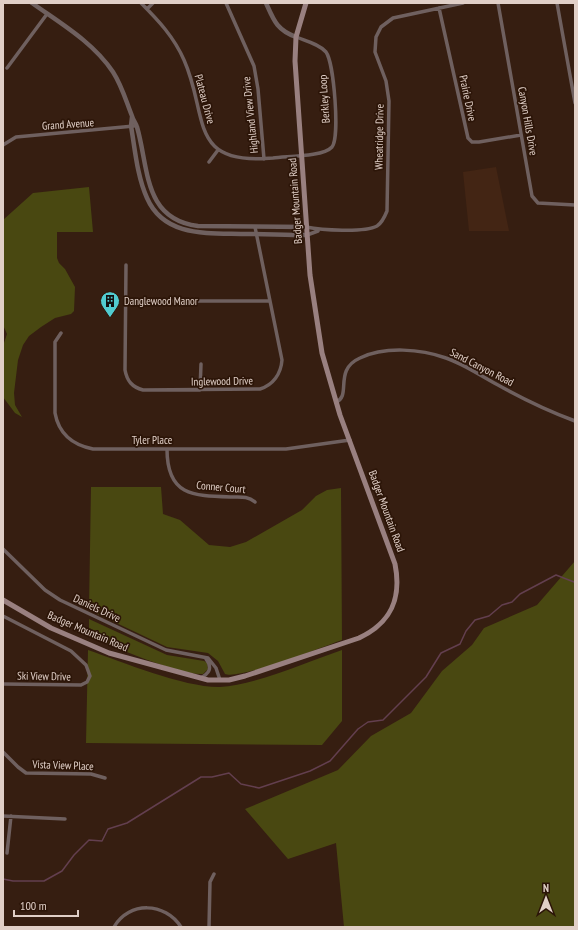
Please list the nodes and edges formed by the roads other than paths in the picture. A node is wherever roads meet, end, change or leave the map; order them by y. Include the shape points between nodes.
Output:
1 (32, 3) edge
2 (141, 3) edge
3 (153, 3) edge
4 (226, 3) edge
5 (266, 3) edge
6 (306, 3) edge
7 (463, 3) edge
8 (498, 3) edge
9 (557, 3) edge
10 (439, 8) junction
11 (147, 9) junction
12 (47, 14) junction
13 (296, 37) junction
14 (7, 68) dead end
15 (575, 104) edge
16 (132, 117) junction
17 (137, 125) junction
18 (131, 126) junction
19 (522, 135) junction
20 (3, 145) edge
21 (218, 150) junction
22 (302, 155) junction
23 (264, 159) junction
24 (209, 162) dead end
25 (575, 205) edge
26 (255, 227) junction
27 (306, 227) junction
28 (320, 230) junction
29 (256, 234) junction
30 (307, 235) junction
31 (126, 265) dead end
32 (126, 301) junction
33 (269, 301) junction
34 (61, 332) dead end
35 (200, 364) dead end
36 (200, 390) junction
37 (336, 402) junction
38 (575, 421) edge
39 (350, 440) junction
40 (167, 449) junction
41 (255, 502) dead end
42 (3, 549) edge
43 (3, 600) edge
44 (3, 616) edge
45 (198, 656) junction
46 (199, 678) junction
47 (220, 680) junction
48 (3, 684) edge
49 (3, 752) edge
50 (105, 778) dead end
51 (3, 816) edge
52 (11, 816) junction
53 (65, 819) dead end
54 (7, 853) dead end
55 (214, 874) dead end
56 (114, 927) edge
57 (181, 927) edge
58 (209, 927) edge

1 - 12 street
2 - 11 street, Plateau Drive
3 - 11 street
4 - 23 street, Highland View Drive via 254,66
5 - 13 street via 280,28
6 - 13 main road, Badger Mountain Road
7 - 10 street, Wheatridge Drive
8 - 19 street, Canyon Hills Drive
9 - 15 street
10 - 19 street, Prairie Drive via 468,138 472,142 479,142
10 - 28 street, Wheatridge Drive via 397,17 379,30 375,40 375,52 386,81 389,101 386,215 379,225 365,230
11 - 21 street, Plateau Drive via 164,25 184,60 193,85 199,117 206,135
12 - 14 street
12 - 16 street via 83,40 102,58 118,82
13 - 22 main road, Badger Mountain Road via 296,88
13 - 22 street, Berkley Loop via 321,48 327,54 335,102 333,144 321,152
16 - 17 street
16 - 18 street
17 - 18 street, Grand Avenue
17 - 26 street via 151,192 165,212 176,220 192,226
18 - 20 street, Grand Avenue via 16,137
18 - 29 street via 144,191 164,220 198,233
19 - 25 street, Canyon Hills Drive via 533,198 541,203
21 - 23 street via 244,159
21 - 24 street
22 - 23 street
22 - 27 main road, Badger Mountain Road
26 - 27 street
26 - 29 street, Inglewood Drive
27 - 28 street, Wheatridge Drive
27 - 30 main road, Badger Mountain Road
28 - 30 street, Wheatridge Drive
29 - 30 street
29 - 33 street, Inglewood Drive
30 - 37 main road, Badger Mountain Road via 316,319
31 - 32 street, Inglewood Drive
32 - 33 street
32 - 36 street, Inglewood Drive via 125,370 130,382 137,389 143,390
33 - 36 street, Inglewood Drive via 282,360 280,370 273,381 265,388 255,390
34 - 40 street, Tyler Place via 55,342 55,413 67,438 79,446 93,449
35 - 36 street
37 - 38 street, Sand Canyon Road via 342,397 343,376 354,361 376,353 404,351 449,359 535,404
37 - 39 main road, Badger Mountain Road
39 - 40 street, Tyler Place via 336,444 286,449
39 - 47 main road, Badger Mountain Road via 395,564 398,584 394,605 381,624 370,633 262,671 239,678
40 - 41 street, Conner Court via 170,472 177,484 185,490 198,496 248,497
42 - 45 street, Daniels Drive via 45,590 60,600 166,650
43 - 46 main road, Badger Mountain Road via 46,625 92,646 130,660
44 - 48 street, Ski View Drive via 71,651 86,666 90,676 87,682 80,685
45 - 46 street via 208,660 210,668 206,675
45 - 47 street, Daniels Drive via 212,661
46 - 47 main road, Badger Mountain Road
49 - 50 street, Vista View Place via 26,773 92,774
51 - 52 street
52 - 53 street
52 - 54 street
55 - 58 street via 210,882
56 - 57 street via 125,914 146,907 167,913

